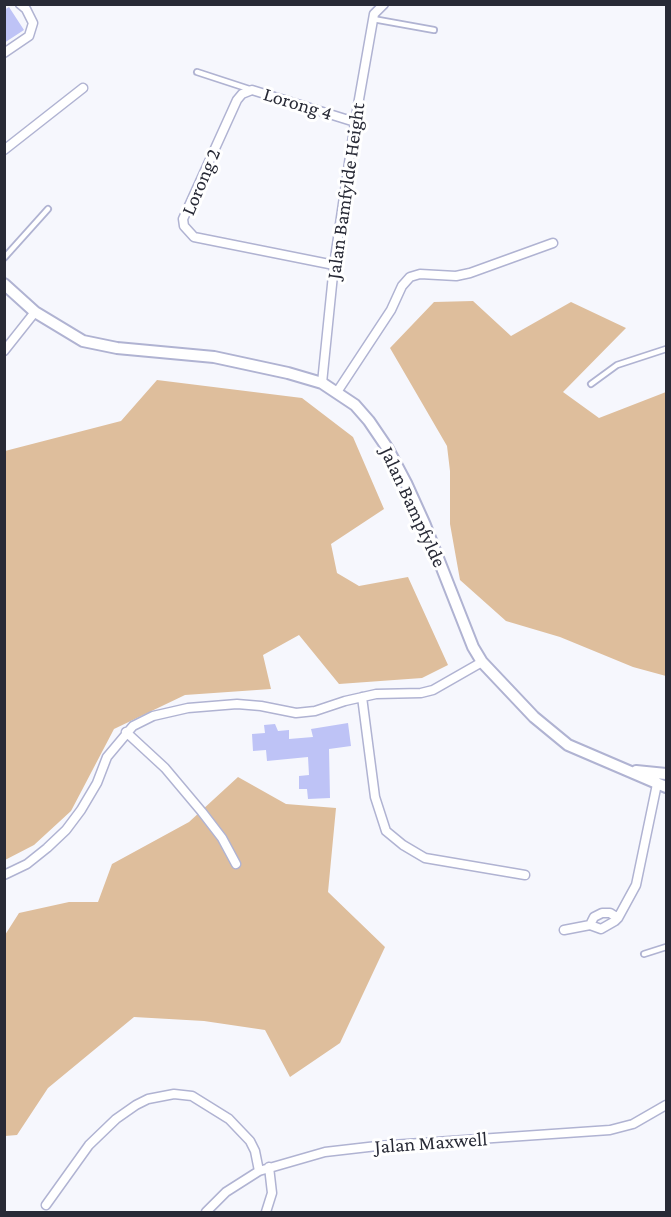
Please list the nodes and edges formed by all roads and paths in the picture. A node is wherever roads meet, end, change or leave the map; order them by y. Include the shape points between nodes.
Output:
1 (20, 4) edge
2 (384, 4) edge
3 (373, 19) junction
4 (435, 30) dead end
5 (4, 53) edge
6 (197, 72) dead end
7 (82, 88) dead end
8 (252, 90) junction
9 (242, 94) joint
10 (355, 122) junction
11 (4, 150) edge
12 (48, 209) dead end
13 (553, 243) dead end
14 (4, 258) edge
15 (334, 265) junction
16 (4, 284) edge
17 (35, 312) junction
18 (666, 348) edge
19 (4, 351) edge
20 (322, 383) junction
21 (591, 384) dead end
22 (337, 392) junction
23 (482, 662) junction
24 (362, 697) junction
25 (126, 732) junction
26 (627, 770) junction
27 (666, 774) edge
28 (662, 785) edge
29 (236, 864) dead end
30 (4, 875) edge
31 (525, 875) dead end
32 (618, 918) junction
33 (590, 925) junction
34 (564, 930) dead end
35 (666, 947) edge
36 (644, 954) dead end
37 (666, 1105) edge
38 (269, 1167) junction
39 (259, 1171) junction
40 (46, 1205) dead end
41 (206, 1212) edge
42 (266, 1212) edge

1 - 5 street via 33,23 29,36
2 - 3 street, Jalan Bamfylde Height
3 - 4 lane
3 - 10 street, Jalan Bamfylde Height
6 - 8 lane
7 - 11 street
8 - 9 street, Lorong 4
8 - 10 street, Lorong 4
9 - 15 street, Lorong 2 via 183,219 184,226 194,237
10 - 15 street, Jalan Bamfylde Height
12 - 14 lane
13 - 22 street via 470,273 410,277
15 - 20 street, Jalan Bamfylde Height
16 - 17 street, Jalan Bampfylde
17 - 19 street
17 - 20 street, Jalan Bampfylde via 83,341 214,357
18 - 21 lane via 616,364
20 - 22 street, Jalan Bampfylde
22 - 23 street, Jalan Bampfylde via 355,405 388,449 425,525
23 - 24 street via 433,690
23 - 26 street, Jalan Bampfylde via 534,717 568,745
24 - 25 street via 296,713 237,704 188,708 153,716
24 - 31 street via 375,797 386,831 425,858
25 - 29 street via 165,768 202,812
25 - 30 street via 107,757 97,783 66,830 27,864
26 - 27 street, Jalan Bampfylde
26 - 28 street, Jalan Bampfylde
28 - 32 street via 636,885
32 - 33 street via 601,929
32 - 33 street via 602,913
33 - 34 street
35 - 36 lane
37 - 38 street, Jalan Maxwell via 633,1124 610,1130 377,1146 325,1152
38 - 39 street, Jalan Maxwell
38 - 42 street via 272,1192
39 - 40 street via 250,1141 229,1119 192,1096 174,1094 148,1099 116,1119 89,1145
39 - 41 street, Jalan Maxwell via 226,1192

